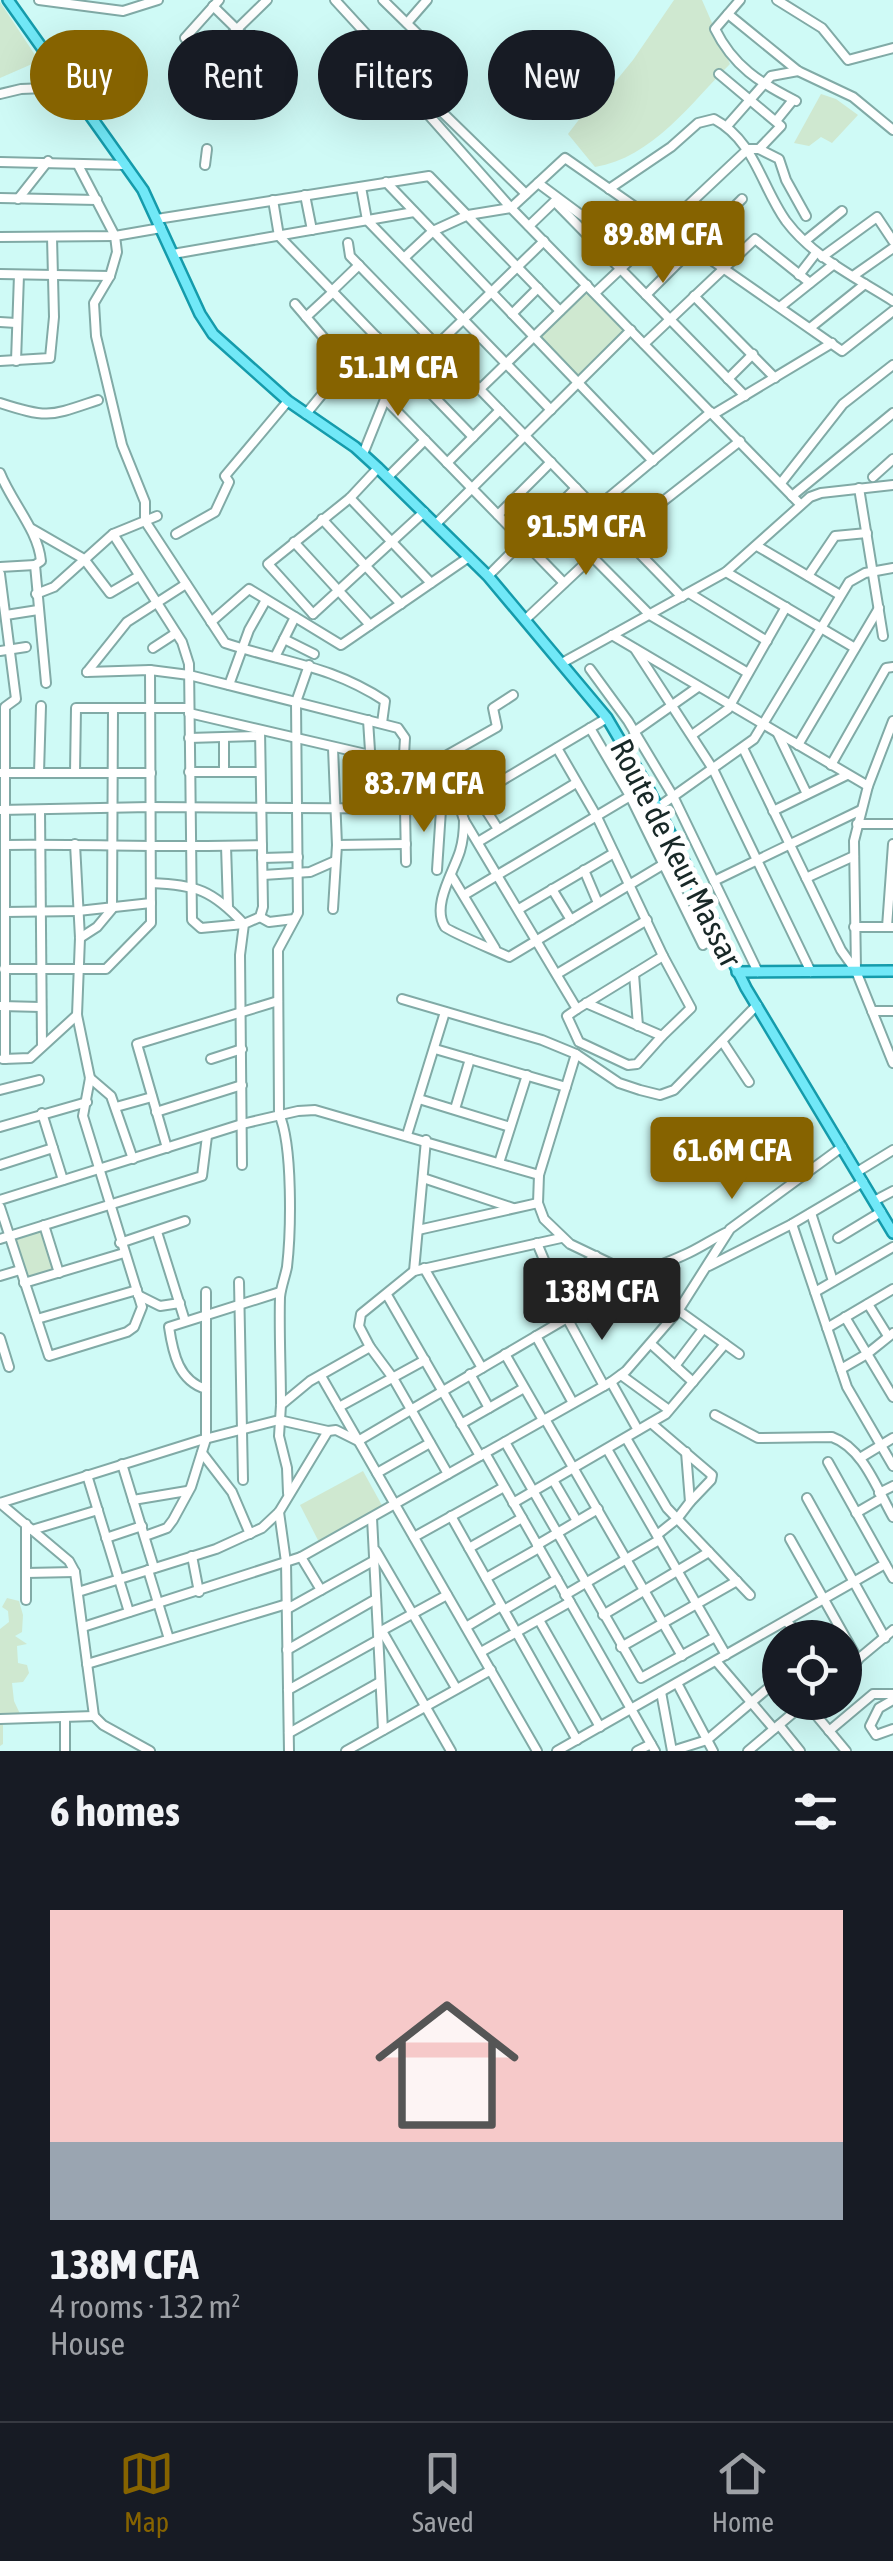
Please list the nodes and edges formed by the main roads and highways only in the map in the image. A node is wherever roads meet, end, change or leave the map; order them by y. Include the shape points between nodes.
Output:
1 (8, 0) edge
2 (893, 970) edge
3 (737, 972) junction
4 (893, 1233) edge

1 - 3 main road, Route de Keur Massar via 127,165 213,334 288,401 364,454 424,512 488,576 607,718
2 - 3 main road
3 - 4 main road, Route de Keur Massar

